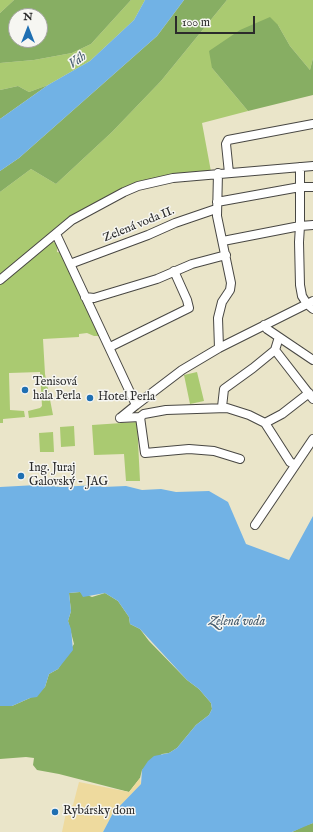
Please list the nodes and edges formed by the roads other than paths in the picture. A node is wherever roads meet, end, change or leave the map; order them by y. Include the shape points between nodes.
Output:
1 (313, 124) edge
2 (313, 166) edge
3 (300, 167) junction
4 (229, 173) junction
5 (218, 174) junction
6 (300, 187) junction
7 (313, 187) edge
8 (216, 205) junction
9 (313, 225) edge
10 (300, 226) junction
11 (56, 234) junction
12 (223, 241) junction
13 (226, 255) junction
14 (70, 264) junction
15 (174, 271) junction
16 (0, 280) edge
17 (92, 302) junction
18 (311, 305) edge
19 (264, 325) junction
20 (279, 338) junction
21 (110, 347) junction
22 (219, 348) junction
23 (275, 350) junction
24 (313, 360) edge
25 (311, 396) edge
26 (137, 404) junction
27 (222, 407) junction
28 (142, 415) junction
29 (265, 423) junction
30 (313, 439) edge
31 (240, 459) dead end
32 (295, 465) junction
33 (255, 525) dead end

1 - 4 street via 228,140 226,144
2 - 3 street
3 - 4 street
3 - 6 street
4 - 5 street
5 - 8 street
5 - 11 street via 173,178 138,186 72,220
6 - 7 street, Zelená voda II.
6 - 8 street, Zelená voda II.
6 - 10 street
8 - 12 street
8 - 14 street, Zelená voda II. via 148,235
9 - 10 street
10 - 12 street
10 - 18 street via 300,285 302,296
11 - 14 street
11 - 16 street
12 - 13 street
13 - 15 street
13 - 22 street via 231,286 222,302 218,318
14 - 17 street via 85,297
15 - 17 street
15 - 21 street via 189,308
17 - 21 street
18 - 19 street
19 - 20 street
19 - 22 street
20 - 23 street
20 - 24 street
21 - 26 street
22 - 26 street via 182,370
23 - 25 street
23 - 27 street via 224,389
25 - 29 street
26 - 28 street
26 - 28 street via 120,418
27 - 28 street via 166,410
27 - 29 street
28 - 31 street via 145,453 189,449 214,451
29 - 32 street via 290,462
30 - 32 street
32 - 33 street

